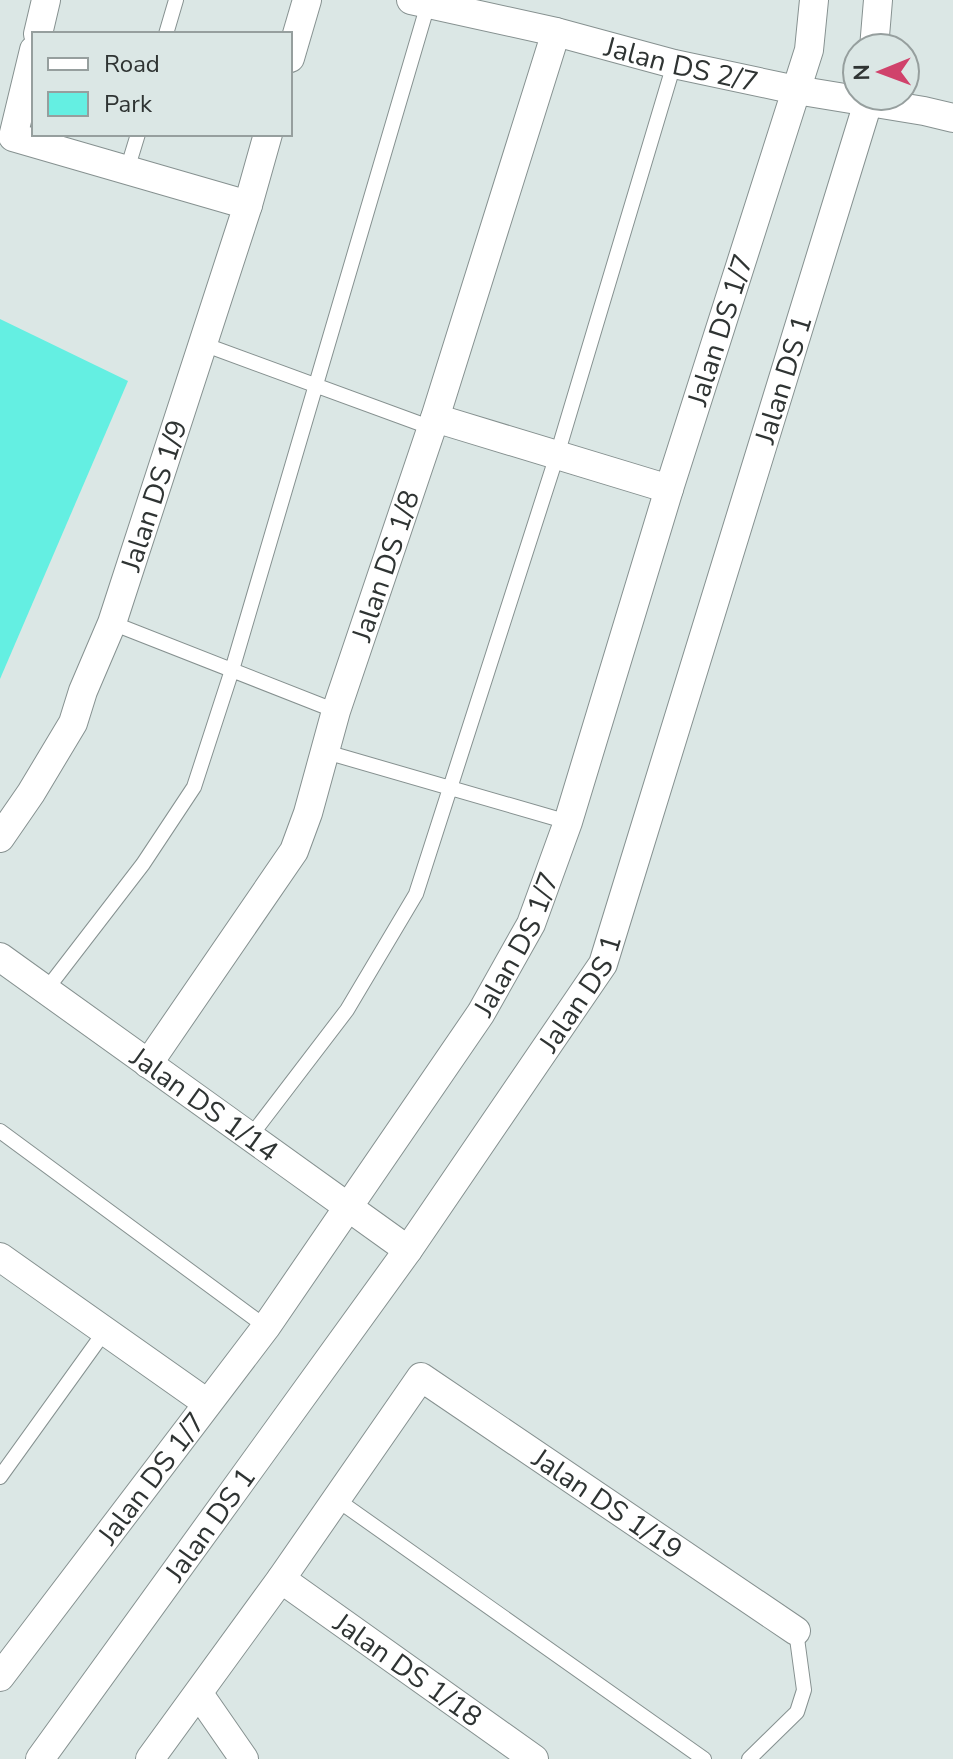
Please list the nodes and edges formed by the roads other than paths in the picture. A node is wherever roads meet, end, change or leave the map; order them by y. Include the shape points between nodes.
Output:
1 (46, 0) edge
2 (176, 0) edge
3 (307, 0) edge
4 (814, 0) edge
5 (878, 0) edge
6 (427, 2) edge
7 (38, 32) edge
8 (167, 32) edge
9 (556, 32) junction
10 (875, 32) edge
11 (292, 51) edge
12 (32, 58) edge
13 (674, 64) junction
14 (796, 90) junction
15 (841, 95) edge
16 (921, 111) edge
17 (866, 112) edge
18 (953, 118) edge
19 (137, 136) edge
20 (267, 136) edge
21 (127, 170) junction
22 (248, 205) junction
23 (203, 344) junction
24 (315, 385) junction
25 (433, 423) junction
26 (557, 455) junction
27 (669, 489) junction
28 (112, 623) junction
29 (232, 670) junction
30 (336, 711) junction
31 (326, 752) junction
32 (450, 788) junction
33 (568, 822) junction
34 (0, 838) edge
35 (0, 957) edge
36 (46, 990) junction
37 (148, 1064) junction
38 (0, 1131) edge
39 (250, 1137) junction
40 (349, 1207) junction
41 (408, 1250) junction
42 (2, 1263) edge
43 (266, 1327) junction
44 (105, 1331) junction
45 (207, 1403) junction
46 (0, 1477) edge
47 (336, 1499) junction
48 (281, 1579) junction
49 (796, 1631) joint
50 (0, 1677) edge
51 (199, 1694) junction
52 (40, 1759) edge
53 (150, 1759) edge
54 (244, 1759) edge
55 (534, 1759) edge
56 (704, 1759) edge
57 (749, 1759) edge

1 - 7 street
2 - 8 lane
3 - 11 street
4 - 14 street, Jalan DS 1/7 via 809,50
5 - 10 street
6 - 9 street, Jalan DS 2/7
6 - 24 lane
9 - 13 street, Jalan DS 2/7
9 - 25 street, Jalan DS 1/8
12 - 21 street via 13,137
13 - 14 street, Jalan DS 2/7
13 - 26 lane
14 - 15 street, Jalan DS 2/7
14 - 27 street, Jalan DS 1/7
16 - 18 street, Jalan DS 2/7
17 - 41 street, Jalan DS 1 via 603,964
19 - 21 lane
20 - 22 street, Jalan DS 1/9
21 - 22 street
22 - 23 street, Jalan DS 1/9
23 - 24 lane
23 - 28 street, Jalan DS 1/9
24 - 25 lane
24 - 29 lane
25 - 26 street
25 - 30 street, Jalan DS 1/8
26 - 27 street
26 - 32 lane
27 - 33 street, Jalan DS 1/7
28 - 29 lane
28 - 34 street, Jalan DS 1/9 via 73,723
29 - 30 lane
29 - 36 lane via 194,787 143,864
30 - 31 street, Jalan DS 1/8
31 - 32 lane
31 - 37 street, Jalan DS 1/8 via 294,851
32 - 33 lane
32 - 39 lane via 416,894 347,1010
33 - 40 street, Jalan DS 1/7 via 531,924 488,1001
35 - 36 street, Jalan DS 1/14
36 - 37 street, Jalan DS 1/14
37 - 39 street, Jalan DS 1/14
38 - 43 lane
39 - 40 street, Jalan DS 1/14
40 - 41 street, Jalan DS 1/14
40 - 43 street, Jalan DS 1/7
41 - 52 street, Jalan DS 1
42 - 44 street
43 - 45 street, Jalan DS 1/7
44 - 45 street
44 - 46 lane
45 - 50 street, Jalan DS 1/7
47 - 48 street
47 - 49 street, Jalan DS 1/19 via 421,1377
47 - 56 lane
48 - 51 street
48 - 55 street, Jalan DS 1/18
49 - 57 lane via 804,1690 797,1712
51 - 53 street
51 - 54 street

